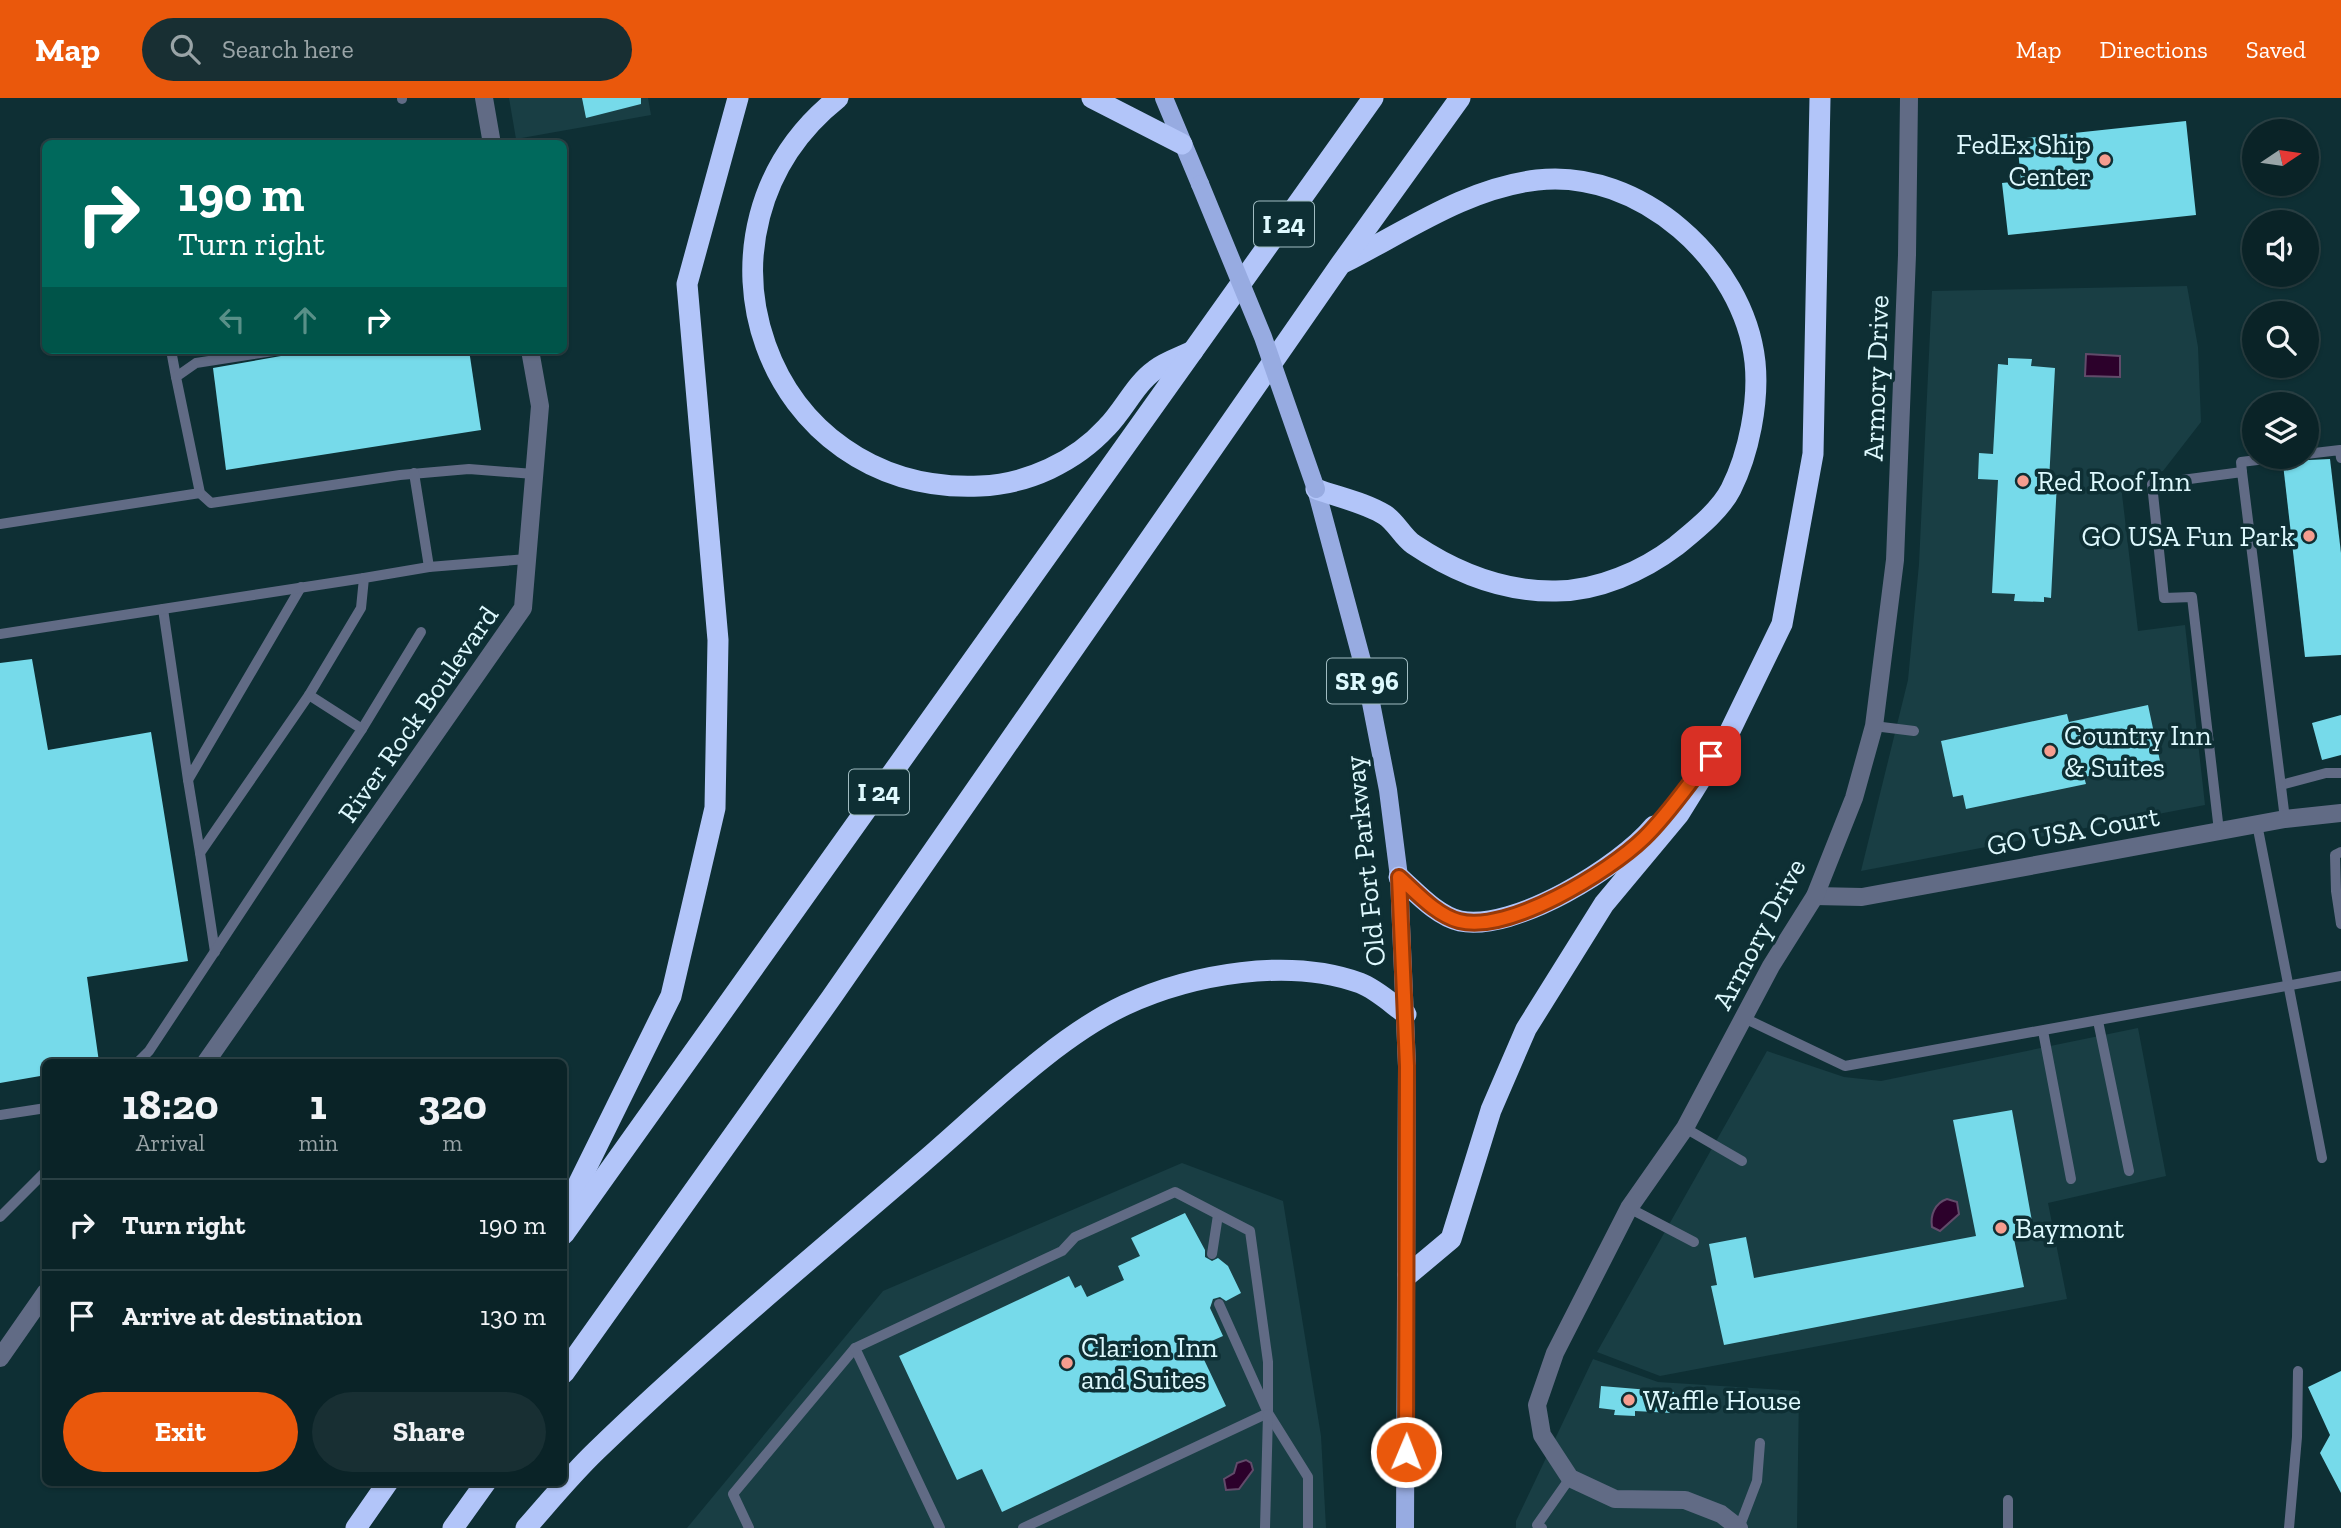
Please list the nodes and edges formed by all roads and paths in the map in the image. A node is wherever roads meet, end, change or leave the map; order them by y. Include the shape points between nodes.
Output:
1 (484, 98) edge
2 (738, 98) edge
3 (838, 98) edge
4 (1092, 98) edge
5 (1164, 98) edge
6 (1373, 98) edge
7 (1460, 98) edge
8 (1820, 98) edge
9 (1909, 98) edge
10 (491, 140) edge
11 (1182, 144) junction
12 (1340, 265) junction
13 (1195, 350) junction
14 (172, 354) edge
15 (254, 354) edge
16 (531, 354) edge
17 (176, 377) junction
18 (2319, 452) edge
19 (2341, 458) edge
20 (2242, 462) edge
21 (2242, 472) junction
22 (414, 474) junction
23 (534, 474) junction
24 (1316, 489) junction
25 (200, 493) junction
26 (0, 524) edge
27 (527, 559) junction
28 (429, 567) junction
29 (364, 578) junction
30 (301, 587) junction
31 (163, 609) junction
32 (421, 632) dead end
33 (0, 634) edge
34 (309, 695) junction
35 (1874, 726) junction
36 (362, 729) junction
37 (1914, 731) dead end
38 (1728, 735) junction
39 (2341, 773) edge
40 (188, 780) junction
41 (2281, 785) junction
42 (2341, 813) edge
43 (2285, 819) junction
44 (2257, 824) junction
45 (2219, 831) junction
46 (2341, 852) edge
47 (200, 853) junction
48 (1399, 877) junction
49 (1815, 896) junction
50 (2341, 924) edge
51 (215, 952) junction
52 (2341, 976) edge
53 (2289, 986) junction
54 (1406, 1014) junction
55 (1744, 1018) junction
56 (2098, 1021) junction
57 (2043, 1031) junction
58 (140, 1059) edge
59 (208, 1059) edge
60 (42, 1109) edge
61 (0, 1115) edge
62 (1685, 1128) junction
63 (2322, 1158) dead end
64 (1742, 1161) dead end
65 (2129, 1171) dead end
66 (42, 1175) edge
67 (2071, 1179) dead end
68 (567, 1207) edge
69 (1629, 1208) junction
70 (1218, 1215) junction
71 (0, 1217) edge
72 (567, 1230) edge
73 (1695, 1242) dead end
74 (1212, 1254) dead end
75 (1408, 1275) junction
76 (42, 1298) edge
77 (1219, 1304) dead end
78 (856, 1348) junction
79 (0, 1358) edge
80 (567, 1369) edge
81 (2298, 1371) dead end
82 (1268, 1413) junction
83 (1760, 1443) dead end
84 (1570, 1478) junction
85 (567, 1482) edge
86 (385, 1486) edge
87 (483, 1486) edge
88 (564, 1486) edge
89 (2008, 1500) dead end
90 (1022, 1527) edge
91 (356, 1528) edge
92 (453, 1528) edge
93 (526, 1528) edge
94 (749, 1528) edge
95 (940, 1528) edge
96 (1265, 1528) edge
97 (1308, 1528) edge
98 (1405, 1528) edge
99 (1542, 1528) edge
100 (1739, 1528) edge
101 (2008, 1528) edge
102 (2289, 1528) edge

1 - 10 street
2 - 68 highway via 687,284 718,640 716,808 671,996
3 - 13 highway via 813,118 783,160 759,213 753,264 755,317 770,360 790,396 824,435 857,457 923,482 981,486 1035,476 1068,460 1107,428 1154,370
4 - 11 highway
5 - 11 main road, Old Fort Parkway / SR 96
6 - 13 highway, I 24
7 - 12 highway, I 24
8 - 38 highway via 1813,454 1782,624
9 - 35 street, Armory Drive via 1897,534
11 - 24 main road, Old Fort Parkway / SR 96, bridge via 1263,337
12 - 24 highway via 1479,192 1538,179 1590,182 1636,199 1683,228 1716,266 1741,313 1755,360 1756,394 1730,491 1696,530 1656,561 1611,581 1557,592 1504,587 1461,573 1409,542 1386,516
12 - 80 highway, I 24 via 831,998
13 - 72 highway, I 24
14 - 17 lane
15 - 17 lane via 196,363
16 - 23 street, River Rock Boulevard via 540,406
17 - 25 lane
18 - 19 lane via 2340,450
20 - 21 lane
21 - 41 lane
21 - 45 lane via 2152,484 2164,598 2192,597
22 - 23 lane via 469,469
22 - 25 lane via 211,503
22 - 28 lane
23 - 27 street, River Rock Boulevard
24 - 48 main road, Old Fort Parkway / SR 96 via 1365,672
25 - 26 lane
27 - 28 lane
27 - 59 street, River Rock Boulevard via 523,608
28 - 29 lane
29 - 30 lane
29 - 34 lane via 361,608
30 - 31 lane
30 - 40 lane
31 - 33 lane
31 - 40 lane
32 - 36 lane
34 - 36 lane
34 - 47 lane
35 - 37 lane
35 - 49 street, Armory Drive via 1854,798
36 - 51 lane
38 - 48 highway via 1643,838 1575,890 1481,922 1447,915
38 - 75 highway via 1679,814 1604,904 1526,1029 1491,1110 1451,1239
39 - 41 lane
40 - 47 lane
41 - 43 lane
42 - 43 street, GO USA Court
43 - 44 street, GO USA Court
44 - 45 street, GO USA Court
44 - 53 lane
45 - 49 street, GO USA Court via 1862,897
46 - 50 lane via 2335,855
47 - 51 lane
48 - 54 main road, Old Fort Parkway / SR 96
49 - 55 street, Armory Drive
51 - 58 lane
52 - 53 lane
53 - 56 lane
53 - 63 lane
54 - 75 main road, Old Fort Parkway / SR 96
54 - 85 highway via 1364,984 1338,977 1266,972 1197,980 1158,991 1102,1016 1024,1076 688,1366
55 - 57 lane via 1845,1066
55 - 62 street, Armory Drive
56 - 57 lane
56 - 65 lane
57 - 67 lane
60 - 61 lane
62 - 64 lane
62 - 69 street, Armory Drive
66 - 71 lane
69 - 73 lane
69 - 84 street, Armory Drive via 1555,1353 1536,1405 1542,1435
70 - 74 lane
70 - 78 lane via 1175,1192 1075,1237 1062,1251
70 - 82 lane via 1250,1231 1268,1362
75 - 98 main road, Old Fort Parkway / SR 96
76 - 79 street
77 - 82 lane
78 - 94 lane via 733,1494
78 - 95 lane
81 - 102 lane
82 - 90 lane
82 - 96 lane
82 - 97 lane via 1308,1476
83 - 100 lane via 1757,1481
84 - 99 lane via 1537,1525
84 - 100 street via 1615,1499 1685,1500 1721,1514
86 - 91 highway
87 - 92 highway
88 - 93 highway
89 - 101 lane

